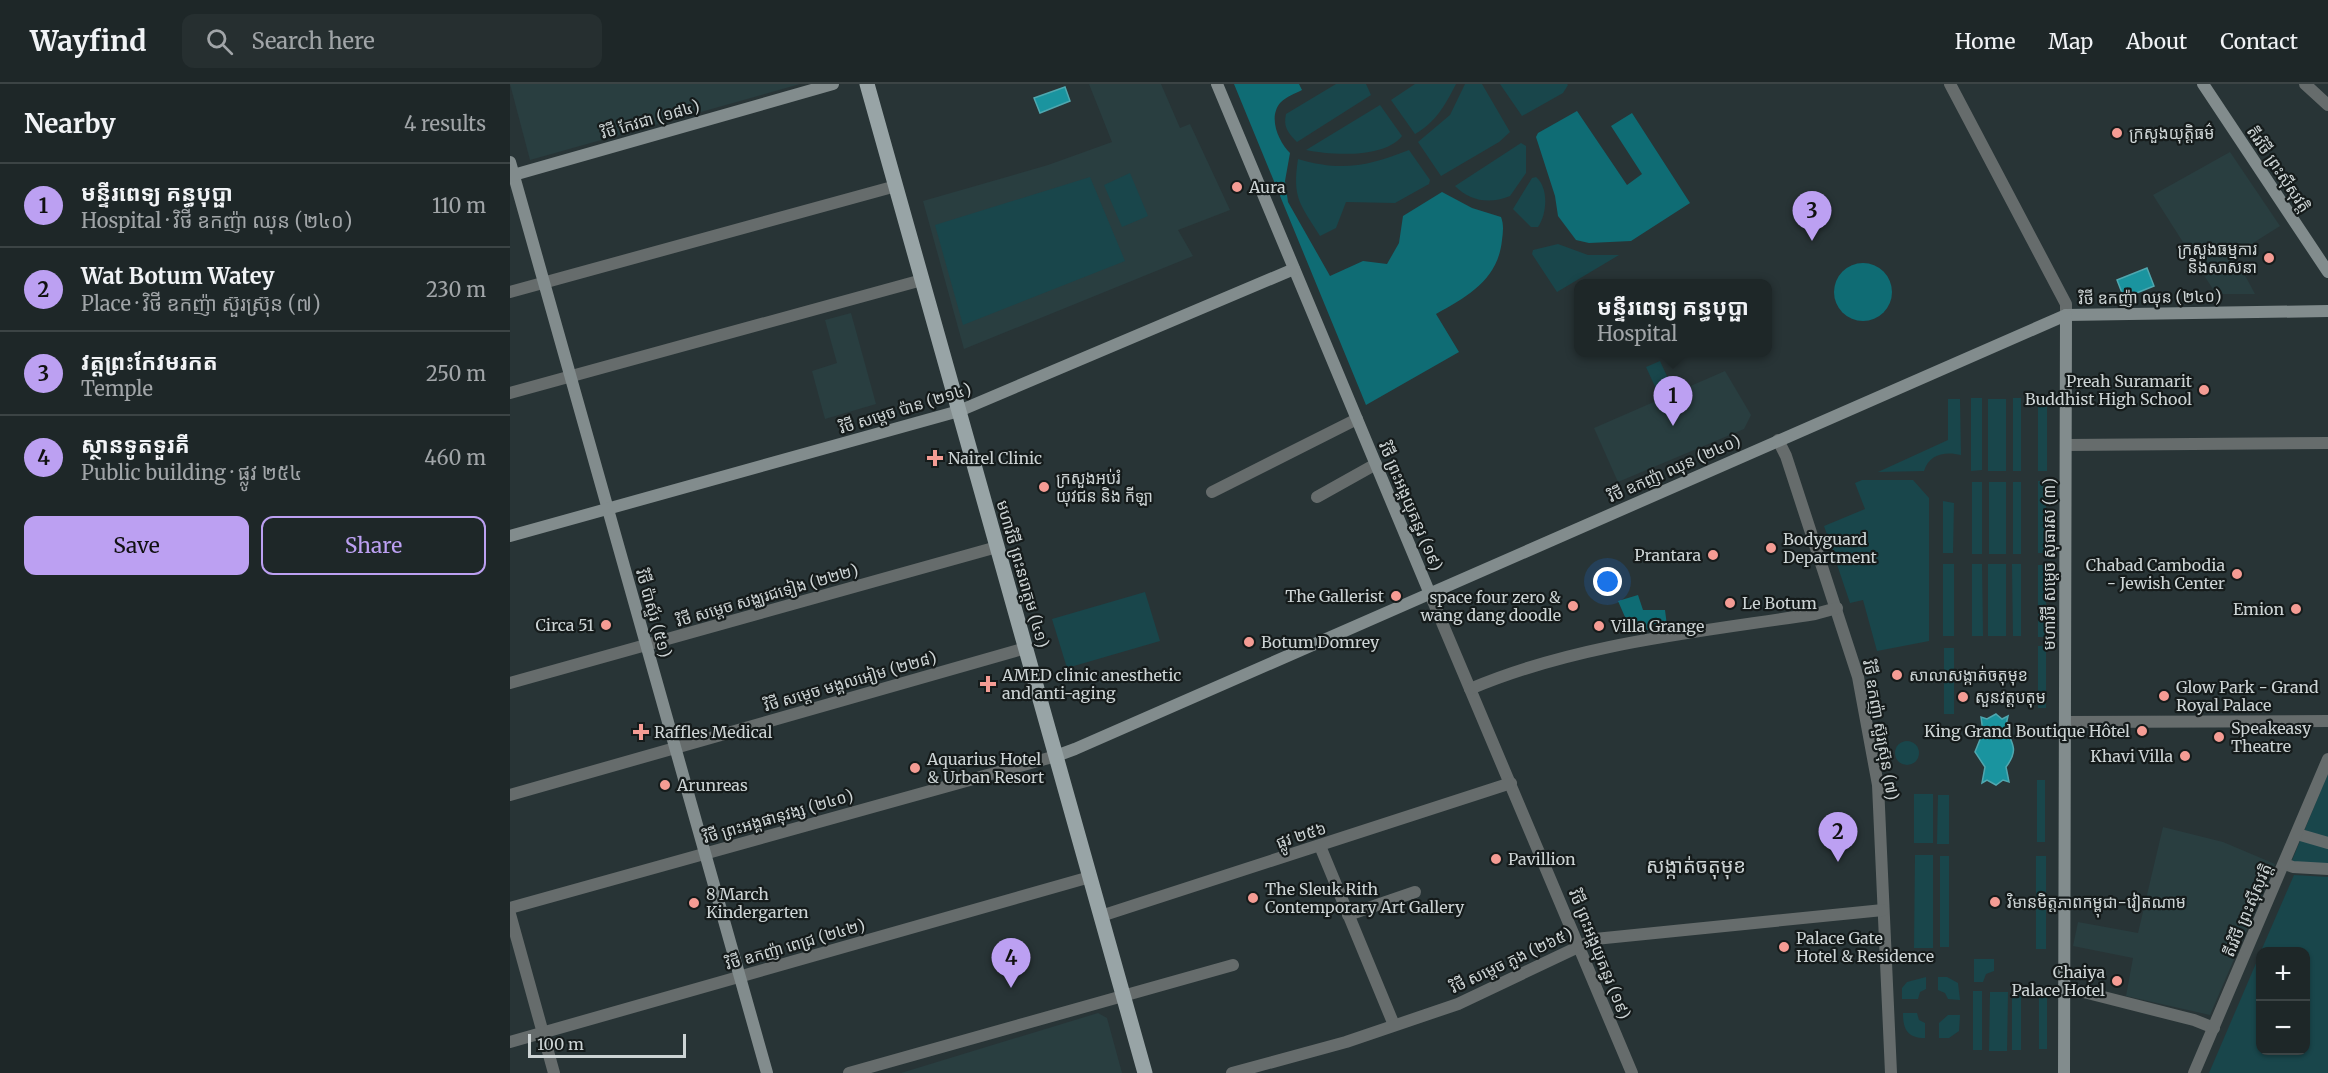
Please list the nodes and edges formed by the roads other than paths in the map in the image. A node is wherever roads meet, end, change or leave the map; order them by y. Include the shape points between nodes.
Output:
1 (833, 84) edge
2 (867, 84) edge
3 (1217, 84) edge
4 (1950, 84) edge
5 (2203, 84) edge
6 (2305, 84) edge
7 (2328, 105) edge
8 (510, 162) edge
9 (512, 175) edge
10 (896, 186) junction
11 (1294, 269) junction
12 (2328, 272) edge
13 (922, 280) junction
14 (544, 283) junction
15 (510, 292) edge
16 (2328, 312) edge
17 (2066, 315) junction
18 (571, 377) junction
19 (510, 393) edge
20 (959, 411) junction
21 (1357, 419) junction
22 (1778, 440) junction
23 (2328, 443) edge
24 (2066, 445) junction
25 (1376, 464) junction
26 (1212, 492) dead end
27 (1317, 497) dead end
28 (608, 509) junction
29 (510, 536) edge
30 (997, 547) junction
31 (1430, 594) junction
32 (1837, 608) junction
33 (646, 645) junction
34 (1026, 648) junction
35 (510, 683) edge
36 (1470, 689) junction
37 (2328, 721) edge
38 (2065, 722) junction
39 (675, 748) junction
40 (1056, 756) junction
41 (2328, 759) edge
42 (1511, 783) junction
43 (510, 795) edge
44 (2297, 834) junction
45 (2328, 843) edge
46 (1320, 846) junction
47 (705, 854) junction
48 (2285, 864) junction
49 (2328, 869) edge
50 (1090, 877) junction
51 (1415, 892) dead end
52 (510, 908) edge
53 (1883, 910) junction
54 (510, 914) edge
55 (1348, 915) junction
56 (1101, 916) junction
57 (1578, 946) junction
58 (1233, 965) dead end
59 (740, 976) junction
60 (2064, 987) junction
61 (1123, 994) junction
62 (1394, 1025) junction
63 (2214, 1028) junction
64 (543, 1032) junction
65 (510, 1042) edge
66 (554, 1073) edge
67 (767, 1073) edge
68 (849, 1073) edge
69 (1144, 1073) edge
70 (1232, 1073) edge
71 (1632, 1073) edge
72 (1891, 1073) edge
73 (2064, 1073) edge
74 (2194, 1073) edge

1 - 9 street, វិថី កែវជា (១៨៤)
2 - 10 main road, មហាវិថី ព្រះនរោត្តម (៤១)
3 - 11 street, វិថី ព្រះអង្គយុគន្ធរ (១៩)
4 - 17 street, មហាវិថី សម្តេច សុធារស (៣) via 2066,304
5 - 12 street, តីរវិថី ព្រះស៊ីសុវត្តិ
6 - 7 street
8 - 9 street, វិថី ប៉ាស្ទ័រ (៥១)
9 - 14 street, វិថី ប៉ាស្ទ័រ (៥១)
10 - 13 main road, មហាវិថី ព្រះនរោត្តម (៤១)
10 - 14 street
11 - 20 street, វិថី សម្តេច ប៉ាន (២១៤)
11 - 21 street, វិថី ព្រះអង្គយុគន្ធរ (១៩)
13 - 18 street
13 - 20 main road, មហាវិថី ព្រះនរោត្តម (៤១)
14 - 15 street
14 - 18 street, វិថី ប៉ាស្ទ័រ (៥១)
16 - 17 street, វិថី ឧកញ៉ា ឈុន (២៤០)
17 - 22 street, វិថី ឧកញ៉ា ឈុន (២៤០)
17 - 24 street, មហាវិថី សម្តេច សុធារស (៣)
18 - 19 street
18 - 28 street, វិថី ប៉ាស្ទ័រ (៥១)
20 - 28 street, វិថី សម្តេច ប៉ាន (២១៤)
20 - 30 main road, មហាវិថី ព្រះនរោត្តម (៤១)
21 - 25 street, វិថី ព្រះអង្គយុគន្ធរ (១៩)
21 - 26 street
22 - 31 street, វិថី ឧកញ៉ា ឈុន (២៤០)
22 - 32 street, វិថី ឧកញ៉ា ស៊ួរស៊្រុន (៧)
23 - 24 street
24 - 38 street, មហាវិថី សម្តេច សុធារស (៣)
25 - 27 street
25 - 31 street, វិថី ព្រះអង្គយុគន្ធរ (១៩)
28 - 29 street, វិថី សម្តេច ប៉ាន (២១៤)
28 - 33 street, វិថី ប៉ាស្ទ័រ (៥១)
30 - 33 street, វិថី សម្តេច សង្ឈរជទៀង (២២២)
30 - 34 main road, មហាវិថី ព្រះនរោត្តម (៤១)
31 - 36 street, វិថី ព្រះអង្គយុគន្ធរ (១៩)
31 - 40 street, វិថី ឧកញ៉ា ឈុន (២៤០)
32 - 36 street via 1570,656
32 - 53 street, វិថី ឧកញ៉ា ស៊ួរស៊្រុន (៧) via 1858,677 1878,785
33 - 35 street, វិថី សម្តេច សង្ឈរជទៀង (២២២)
33 - 39 street, វិថី ប៉ាស្ទ័រ (៥១)
34 - 39 street, វិថី សម្តេច មង្គលអៀម (២២៨)
34 - 40 main road, មហាវិថី ព្រះនរោត្តម (៤១)
36 - 42 street, វិថី ព្រះអង្គយុគន្ធរ (១៩)
37 - 38 street
38 - 60 street, មហាវិថី សម្តេច សុធារស (៣)
39 - 43 street, វិថី សម្តេច មង្គលអៀម (២២៨)
39 - 47 street, វិថី ប៉ាស្ទ័រ (៥១)
40 - 47 street, វិថី ព្រះអង្គផានុវង្ស (២៤០)
40 - 50 main road, មហាវិថី ព្រះនរោត្តម (៤១)
41 - 44 street, តីរវិថី ព្រះស៊ីសុវត្តិ
42 - 46 street, ផ្លូវ ២៥៦
42 - 57 street, វិថី ព្រះអង្គយុគន្ធរ (១៩)
44 - 45 street
44 - 48 street, តីរវិថី ព្រះស៊ីសុវត្តិ
46 - 55 street
46 - 56 street, ផ្លូវ ២៥៦
47 - 52 street, វិថី ព្រះអង្គផានុវង្ស (២៤០)
47 - 59 street, វិថី ប៉ាស្ទ័រ (៥១)
48 - 49 street
48 - 63 street, តីរវិថី ព្រះស៊ីសុវត្តិ
50 - 56 main road, មហាវិថី ព្រះនរោត្តម (៤១)
50 - 59 street, វិថី ឧកញ៉ា ពេជ្រ (២៤២)
51 - 55 street
53 - 57 street, វិថី សម្តេច ភួង (២៦៥) via 1595,939
53 - 72 street, វិថី ឧកញ៉ា ស៊ួរស៊្រុន (៧)
54 - 64 street
55 - 62 street
56 - 61 main road, មហាវិថី ព្រះនរោត្តម (៤១)
57 - 62 street, វិថី សម្តេច ភួង (២៦៥) via 1458,1004
57 - 71 street, វិថី ព្រះអង្គយុគន្ធរ (១៩)
58 - 61 street
59 - 64 street, វិថី ឧកញ៉ា ពេជ្រ (២៤២)
59 - 67 street, វិថី ប៉ាស្ទ័រ (៥១)
60 - 63 street
60 - 73 street, មហាវិថី សម្តេច សុធារស (៣)
61 - 68 street
61 - 69 main road, មហាវិថី ព្រះនរោត្តម (៤១)
62 - 70 street, វិថី សម្តេច ភួង (២៦៥)
63 - 74 street, តីរវិថី ព្រះស៊ីសុវត្តិ
64 - 65 street, វិថី ឧកញ៉ា ពេជ្រ (២៤២)
64 - 66 street

